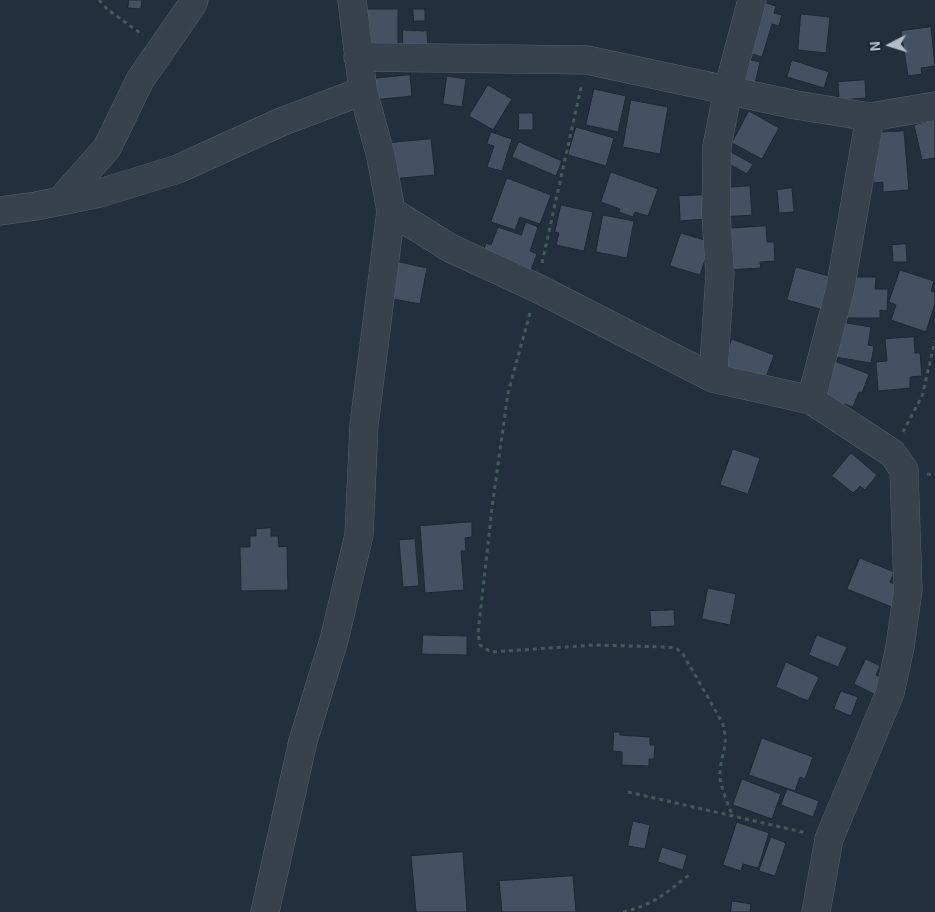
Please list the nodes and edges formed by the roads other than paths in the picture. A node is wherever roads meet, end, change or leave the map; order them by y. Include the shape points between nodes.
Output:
1 (194, 0) edge
2 (352, 0) edge
3 (752, 0) edge
4 (358, 57) junction
5 (728, 90) junction
6 (363, 91) junction
7 (935, 106) edge
8 (870, 117) junction
9 (60, 201) junction
10 (391, 210) junction
11 (0, 211) edge
12 (713, 378) junction
13 (811, 400) junction
14 (265, 912) edge
15 (816, 912) edge

1 - 9 street via 140,80 107,148
2 - 4 street
3 - 5 street
4 - 5 street via 587,60
4 - 6 street
5 - 8 street
5 - 12 street via 717,146 716,215 720,274
6 - 9 street via 281,122 178,169 100,193
6 - 10 street
7 - 8 street
8 - 13 street via 840,290
9 - 11 street
10 - 12 street via 450,248 537,288
10 - 14 street via 364,426 359,535 334,640 303,741
12 - 13 street
13 - 15 street via 892,453 904,470 908,590 890,693 829,839

